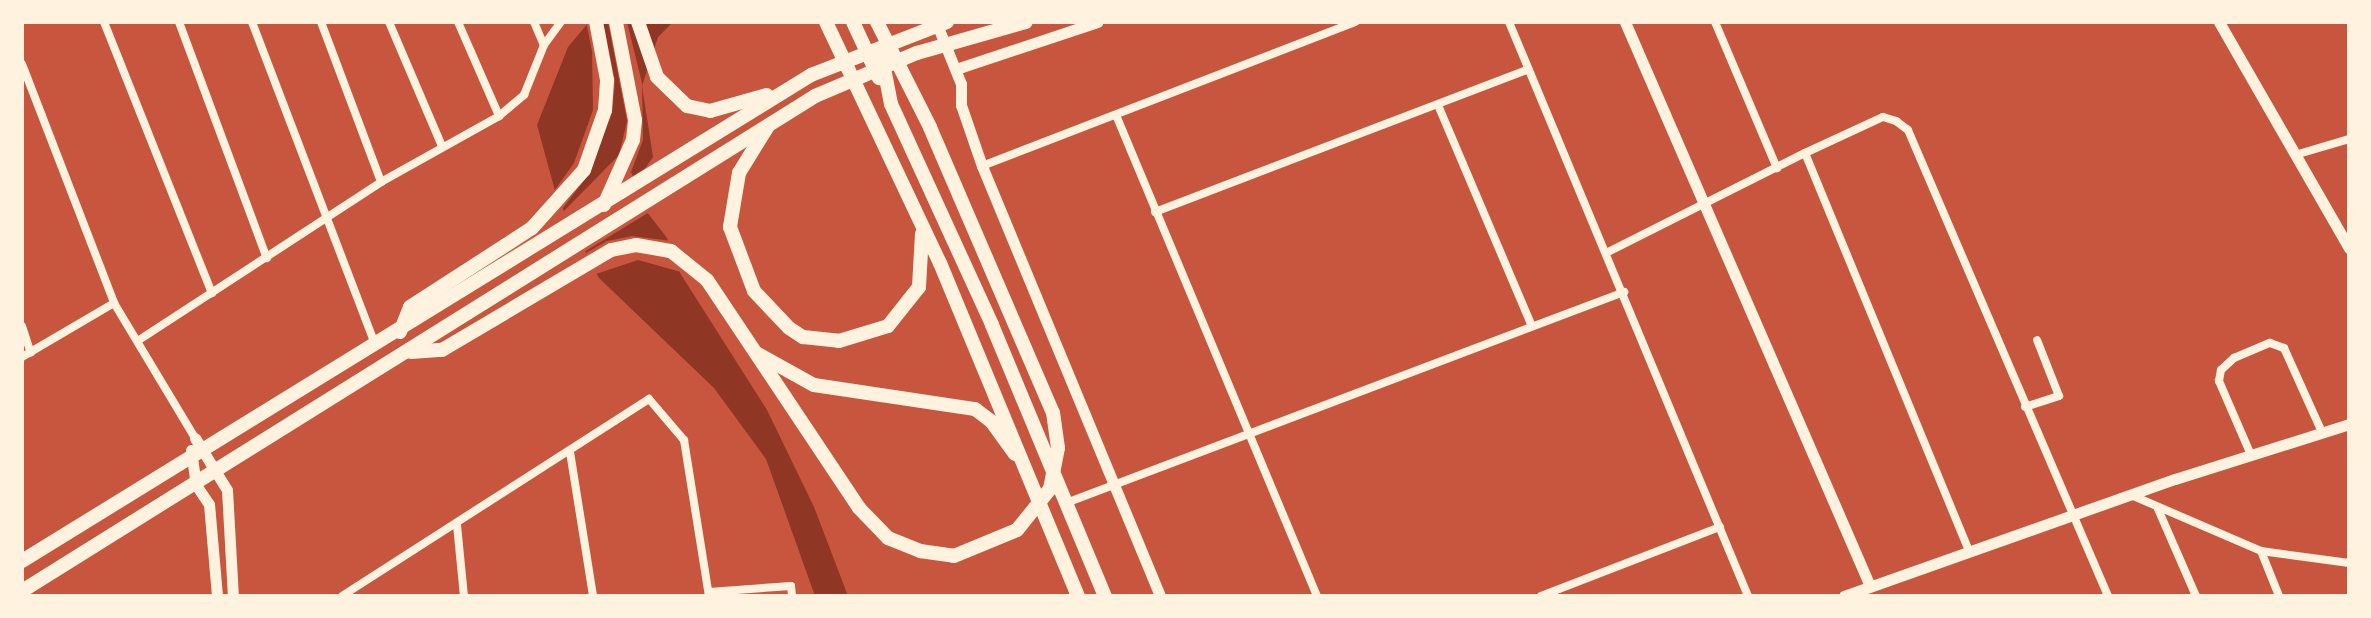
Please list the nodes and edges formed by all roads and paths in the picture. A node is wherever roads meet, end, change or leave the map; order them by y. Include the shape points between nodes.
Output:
1 (104, 22) edge
2 (179, 22) edge
3 (252, 22) edge
4 (321, 22) edge
5 (389, 22) edge
6 (458, 22) edge
7 (534, 22) edge
8 (561, 22) edge
9 (596, 22) edge
10 (616, 22) edge
11 (638, 22) edge
12 (826, 22) edge
13 (853, 22) edge
14 (876, 22) edge
15 (936, 22) edge
16 (947, 22) edge
17 (1026, 22) edge
18 (1097, 22) edge
19 (1355, 22) edge
20 (1509, 22) edge
21 (1625, 22) edge
22 (1715, 22) edge
23 (2219, 22) edge
24 (544, 45) junction
25 (22, 64) edge
26 (956, 69) junction
27 (1529, 69) junction
28 (790, 88) junction
29 (891, 104) junction
30 (1438, 105) junction
31 (1116, 115) junction
32 (499, 116) junction
33 (771, 122) junction
34 (2349, 139) edge
35 (442, 146) junction
36 (1805, 153) junction
37 (2295, 155) junction
38 (982, 166) junction
39 (1777, 168) junction
40 (381, 182) junction
41 (604, 205) junction
42 (1704, 205) junction
43 (1155, 212) junction
44 (329, 218) junction
45 (922, 228) junction
46 (2349, 248) edge
47 (1608, 252) junction
48 (267, 258) junction
49 (1624, 292) junction
50 (212, 293) junction
51 (114, 303) junction
52 (22, 326) edge
53 (1532, 326) junction
54 (400, 333) junction
55 (139, 340) junction
56 (2037, 340) dead end
57 (377, 347) junction
58 (411, 352) junction
59 (754, 352) junction
60 (26, 355) edge
61 (2025, 407) junction
62 (2349, 424) edge
63 (2322, 432) junction
64 (1249, 434) junction
65 (199, 443) junction
66 (570, 452) junction
67 (2251, 455) junction
68 (189, 457) junction
69 (218, 472) junction
70 (1031, 477) junction
71 (196, 485) junction
72 (1113, 489) junction
73 (2130, 494) junction
74 (1066, 503) junction
75 (2158, 509) junction
76 (2070, 515) junction
77 (457, 525) junction
78 (1720, 527) junction
79 (1969, 550) junction
80 (2261, 551) junction
81 (22, 561) edge
82 (2347, 564) edge
83 (2349, 575) edge
84 (22, 591) edge
85 (1872, 591) edge
86 (709, 594) edge
87 (346, 595) edge
88 (217, 596) edge
89 (233, 596) edge
90 (464, 596) edge
91 (593, 596) edge
92 (792, 596) edge
93 (1078, 596) edge
94 (1105, 596) edge
95 (1160, 596) edge
96 (1317, 596) edge
97 (1541, 596) edge
98 (1748, 596) edge
99 (1844, 596) edge
100 (2108, 596) edge
101 (2196, 596) edge
102 (2279, 596) edge

1 - 50 street
2 - 48 street
3 - 44 street
4 - 40 street
5 - 35 street
6 - 32 street
7 - 24 street
8 - 24 street
9 - 54 main road via 607,80 605,110 584,170 554,209 410,307
10 - 41 main road via 635,120 633,140
11 - 28 main road via 657,77 687,106 710,111
12 - 45 main road
13 - 29 main road
14 - 29 main road
14 - 59 main road via 998,278 1053,413 1058,448 1050,489 1017,530 954,556 920,551 877,529
15 - 26 street
16 - 28 main road via 915,31
17 - 33 main road via 917,53 815,96
18 - 26 street
19 - 31 street
20 - 27 street
21 - 42 street
22 - 39 street
23 - 37 street
24 - 32 street via 524,95
25 - 51 street
26 - 38 street
27 - 30 street
27 - 47 street
28 - 41 main road
29 - 74 main road
30 - 43 street
30 - 53 street
31 - 38 street
31 - 43 street
32 - 35 street
33 - 45 main road via 739,173 730,227 739,261 773,317 803,337 856,339 888,326 919,287
33 - 58 main road
34 - 37 street
35 - 40 street
36 - 39 street
36 - 61 street via 1883,117 1908,130
36 - 79 street
37 - 46 street
38 - 72 street
39 - 42 street
40 - 44 street
41 - 54 main road
42 - 47 street
42 - 85 street
43 - 64 street
44 - 48 street
44 - 57 street
45 - 70 main road
47 - 49 street
48 - 50 street
49 - 53 street
49 - 78 street
50 - 55 street
51 - 55 street
51 - 60 street
52 - 60 street
53 - 64 street
54 - 57 main road
55 - 65 street
56 - 61 street via 2059,396
57 - 65 main road
58 - 59 main road via 442,350 611,250 636,245 671,251 707,280
58 - 69 main road
59 - 70 main road via 814,385 957,404 991,421
61 - 76 street
62 - 63 street
63 - 67 street
63 - 67 street via 2284,348 2270,343 2234,358 2221,370 2219,381
64 - 72 street
64 - 96 street
65 - 68 main road
65 - 69 street
66 - 77 street
66 - 86 street via 649,399 684,440
66 - 91 street
67 - 73 street
68 - 71 street
68 - 81 main road
69 - 71 main road
69 - 89 street via 227,490
70 - 93 main road
71 - 84 main road
71 - 88 street via 209,504
72 - 74 street
72 - 95 street
73 - 75 street
73 - 76 street
74 - 94 main road
75 - 80 street
75 - 101 street
76 - 79 street
76 - 100 street
77 - 87 street
77 - 90 street
78 - 97 street
78 - 98 street
79 - 85 street
80 - 82 street
80 - 102 street
82 - 83 street
85 - 99 street
86 - 92 street via 791,586

